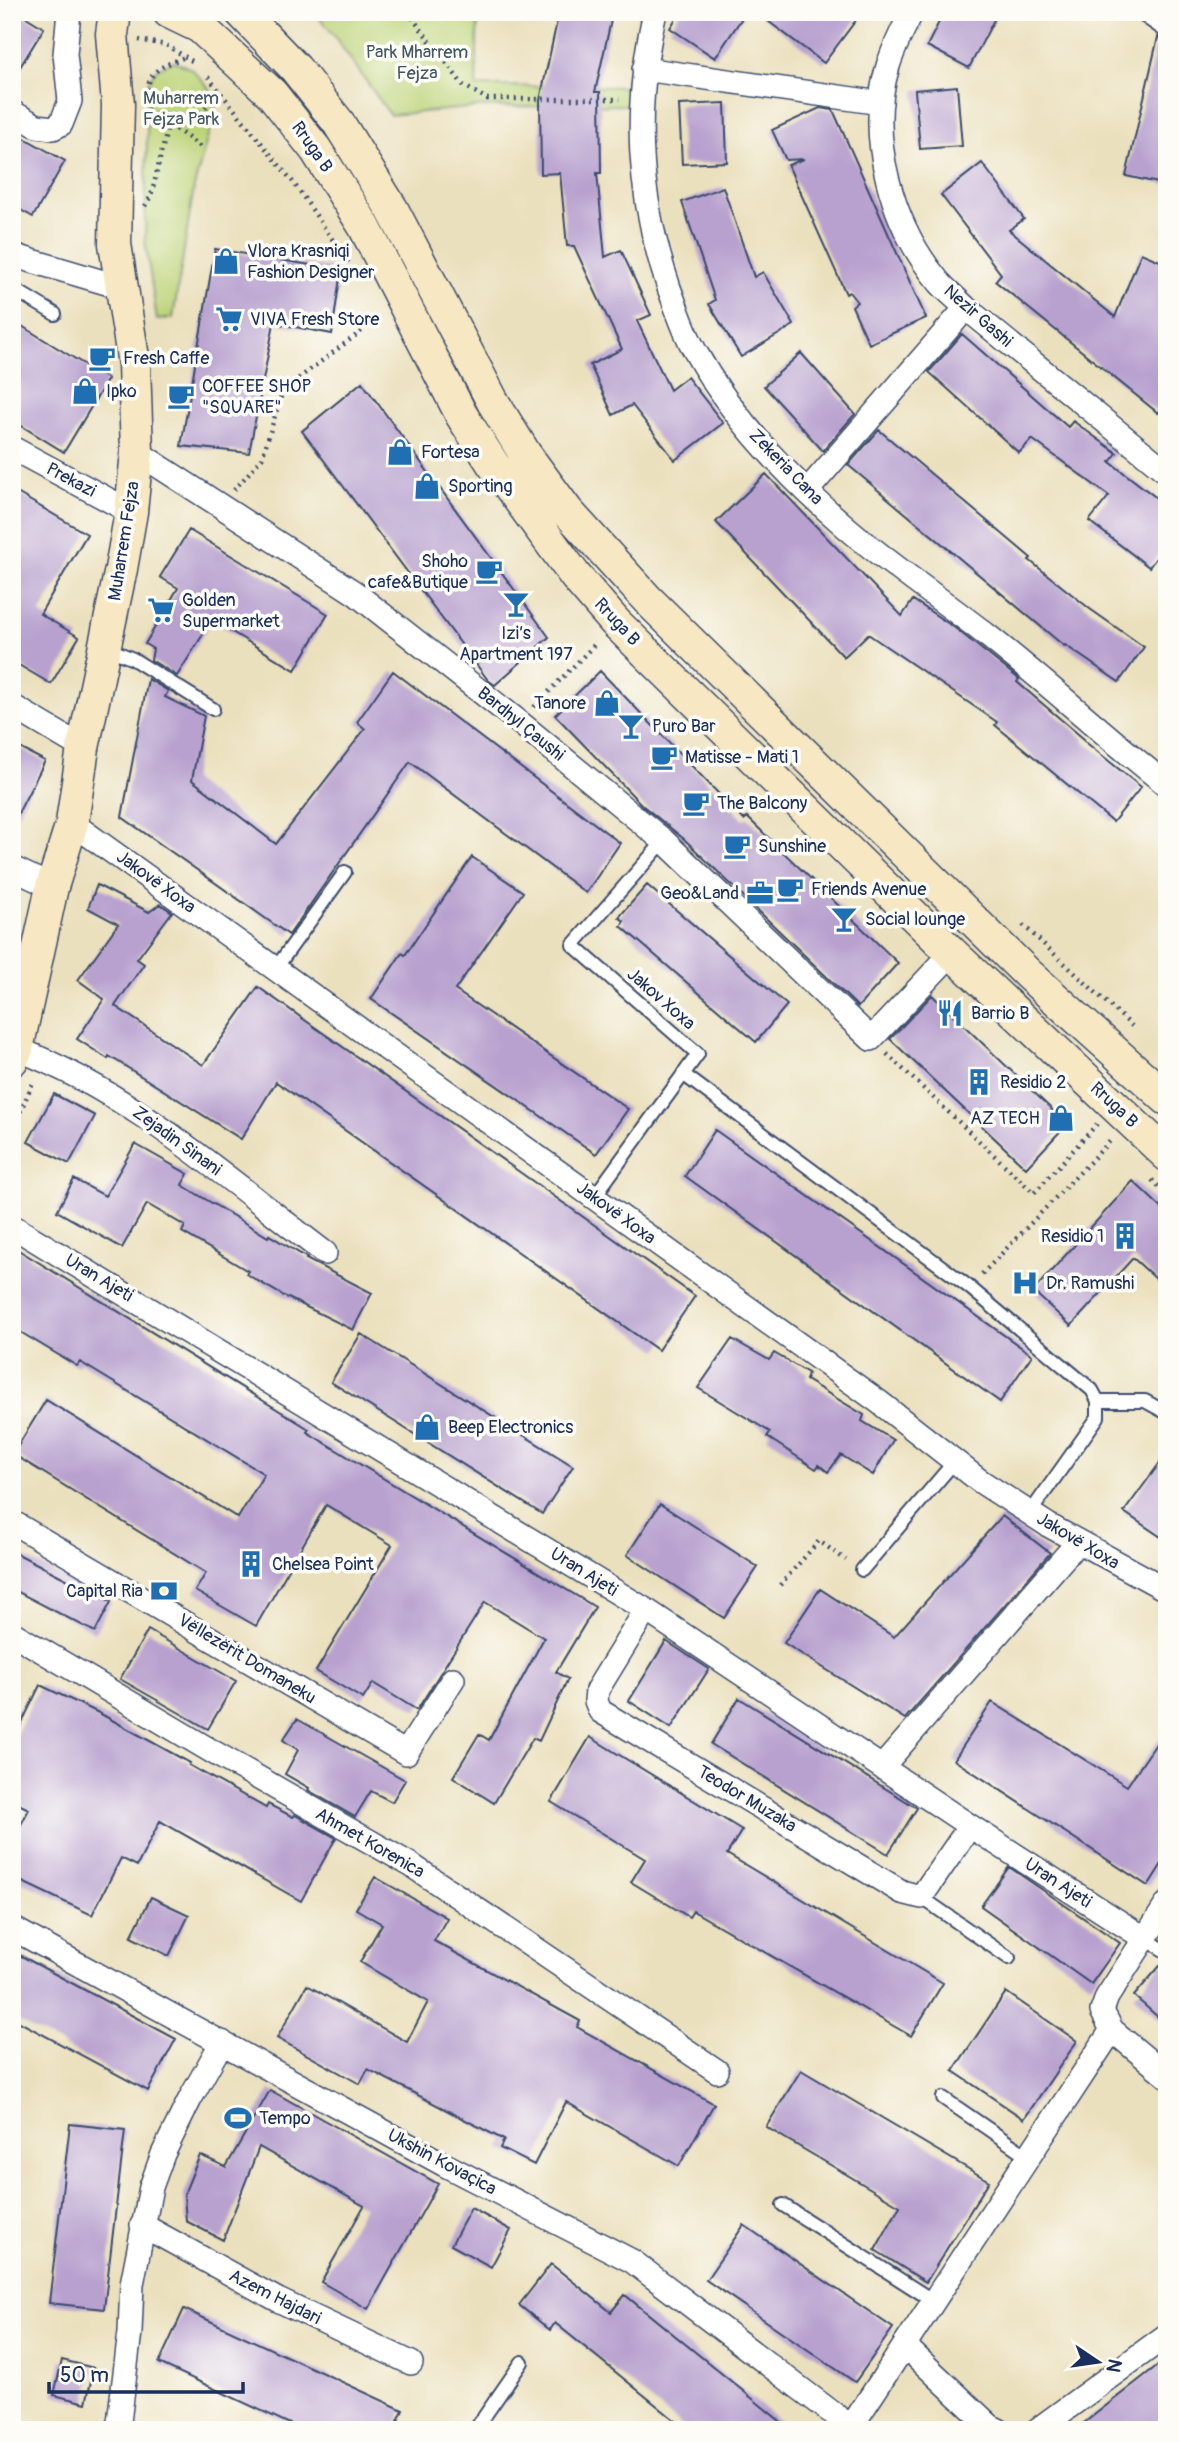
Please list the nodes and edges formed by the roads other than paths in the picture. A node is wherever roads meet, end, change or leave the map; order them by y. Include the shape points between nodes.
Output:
1 (69, 12) edge
2 (169, 12) edge
3 (241, 12) edge
4 (655, 12) edge
5 (912, 12) edge
6 (1138, 12) edge
7 (114, 23) edge
8 (1167, 32) edge
9 (645, 69) junction
10 (881, 103) junction
11 (12, 112) edge
12 (12, 255) edge
13 (120, 287) junction
14 (12, 288) edge
15 (966, 308) junction
16 (55, 314) dead end
17 (12, 448) edge
18 (137, 452) junction
19 (1167, 472) edge
20 (807, 491) junction
21 (131, 512) junction
22 (105, 646) junction
23 (12, 706) edge
24 (213, 709) dead end
25 (83, 748) junction
26 (1167, 785) edge
27 (72, 823) junction
28 (664, 841) junction
29 (12, 867) edge
30 (345, 872) dead end
31 (52, 887) junction
32 (952, 953) junction
33 (276, 968) junction
34 (21, 986) edge
35 (14, 1055) edge
36 (683, 1074) junction
37 (1167, 1099) edge
38 (1167, 1155) edge
39 (594, 1197) junction
40 (12, 1226) edge
41 (325, 1253) dead end
42 (1098, 1401) junction
43 (1167, 1413) edge
44 (955, 1461) junction
45 (1030, 1513) junction
46 (12, 1522) edge
47 (1078, 1542) junction
48 (862, 1570) road end
49 (1167, 1590) edge
50 (646, 1610) junction
51 (12, 1633) edge
52 (453, 1679) dead end
53 (882, 1768) junction
54 (970, 1826) junction
55 (921, 1897) junction
56 (1167, 1904) edge
57 (12, 1928) edge
58 (1144, 1938) junction
59 (1167, 1952) edge
60 (1009, 1958) dead end
61 (1107, 2020) junction
62 (222, 2042) junction
63 (717, 2070) dead end
64 (1167, 2076) edge
65 (943, 2098) dead end
66 (1029, 2157) junction
67 (783, 2206) dead end
68 (142, 2225) junction
69 (935, 2301) junction
70 (1167, 2335) edge
71 (905, 2346) junction
72 (522, 2362) dead end
73 (411, 2363) dead end
74 (850, 2428) edge
75 (118, 2430) edge
76 (475, 2430) edge
77 (998, 2430) edge
78 (1037, 2430) edge

1 - 11 street via 65,54 70,101 61,124 37,126
2 - 32 main road, Rruga B via 200,27 272,94 316,150 364,226 462,416 576,577 615,622
3 - 37 main road, Rruga B via 296,69 338,122 392,209 492,402 567,511 648,600 1028,974
4 - 9 street, Zekeria Cana
5 - 10 street, Nezir Gashi via 887,68
6 - 8 lane
7 - 13 main road, Muharrem Fejza via 118,104 115,244
9 - 10 street
9 - 20 street, Zekeria Cana via 645,200 680,317 718,388
10 - 15 street, Nezir Gashi via 886,171 907,233 940,284
12 - 13 street
13 - 18 main road, Muharrem Fejza via 134,364
14 - 16 lane
15 - 19 street, Nezir Gashi
15 - 20 street
17 - 21 street, Prekazi
18 - 21 main road, Muharrem Fejza
18 - 28 street, Bardhyl Çaushi via 355,593
20 - 26 street, Zekeria Cana
21 - 22 main road, Muharrem Fejza
22 - 24 lane
22 - 25 main road, Muharrem Fejza
23 - 25 street
25 - 27 main road, Muharrem Fejza
27 - 31 main road, Muharrem Fejza
27 - 33 street, Jakovë Xoxa
28 - 32 street, Bardhyl Çaushi via 871,1039
28 - 36 lane, Jakov Xoxa via 573,945 698,1054
29 - 31 street
30 - 33 lane
31 - 34 main road, Muharrem Fejza
32 - 38 main road, Rruga B
33 - 39 street, Jakovë Xoxa
34 - 35 main road, Muharrem Fejza
35 - 41 street, Zejadin Sinani via 43,1059 132,1108
36 - 39 lane, Jakov Xoxa
36 - 42 lane via 970,1287 1092,1390
39 - 44 street, Jakovë Xoxa
40 - 50 street, Uran Ajeti
42 - 43 lane via 1145,1401
42 - 45 lane via 1098,1417
44 - 45 street, Jakovë Xoxa
44 - 48 lane
45 - 47 street, Jakovë Xoxa
46 - 52 street, Vëllezërit Domaneku via 406,1753
47 - 49 street, Jakovë Xoxa
47 - 53 street
50 - 53 street, Uran Ajeti
50 - 55 street, Teodor Muzaka via 597,1690 600,1711 882,1882
51 - 63 street, Ahmet Korenica via 411,1865
53 - 54 street, Uran Ajeti
54 - 55 street
54 - 58 street, Uran Ajeti
55 - 60 lane
56 - 58 street
57 - 62 street, Ukshin Kovaçica
58 - 59 lane, Uran Ajeti
58 - 61 street via 1107,1997
61 - 64 street
61 - 66 street
62 - 68 street via 163,2154
62 - 74 street, Ukshin Kovaçica via 632,2261
65 - 66 lane
66 - 69 street
67 - 69 lane
68 - 73 street, Azem Hajdari via 278,2300
68 - 75 street
69 - 71 street
70 - 78 street
71 - 74 street
71 - 77 street
72 - 76 lane

